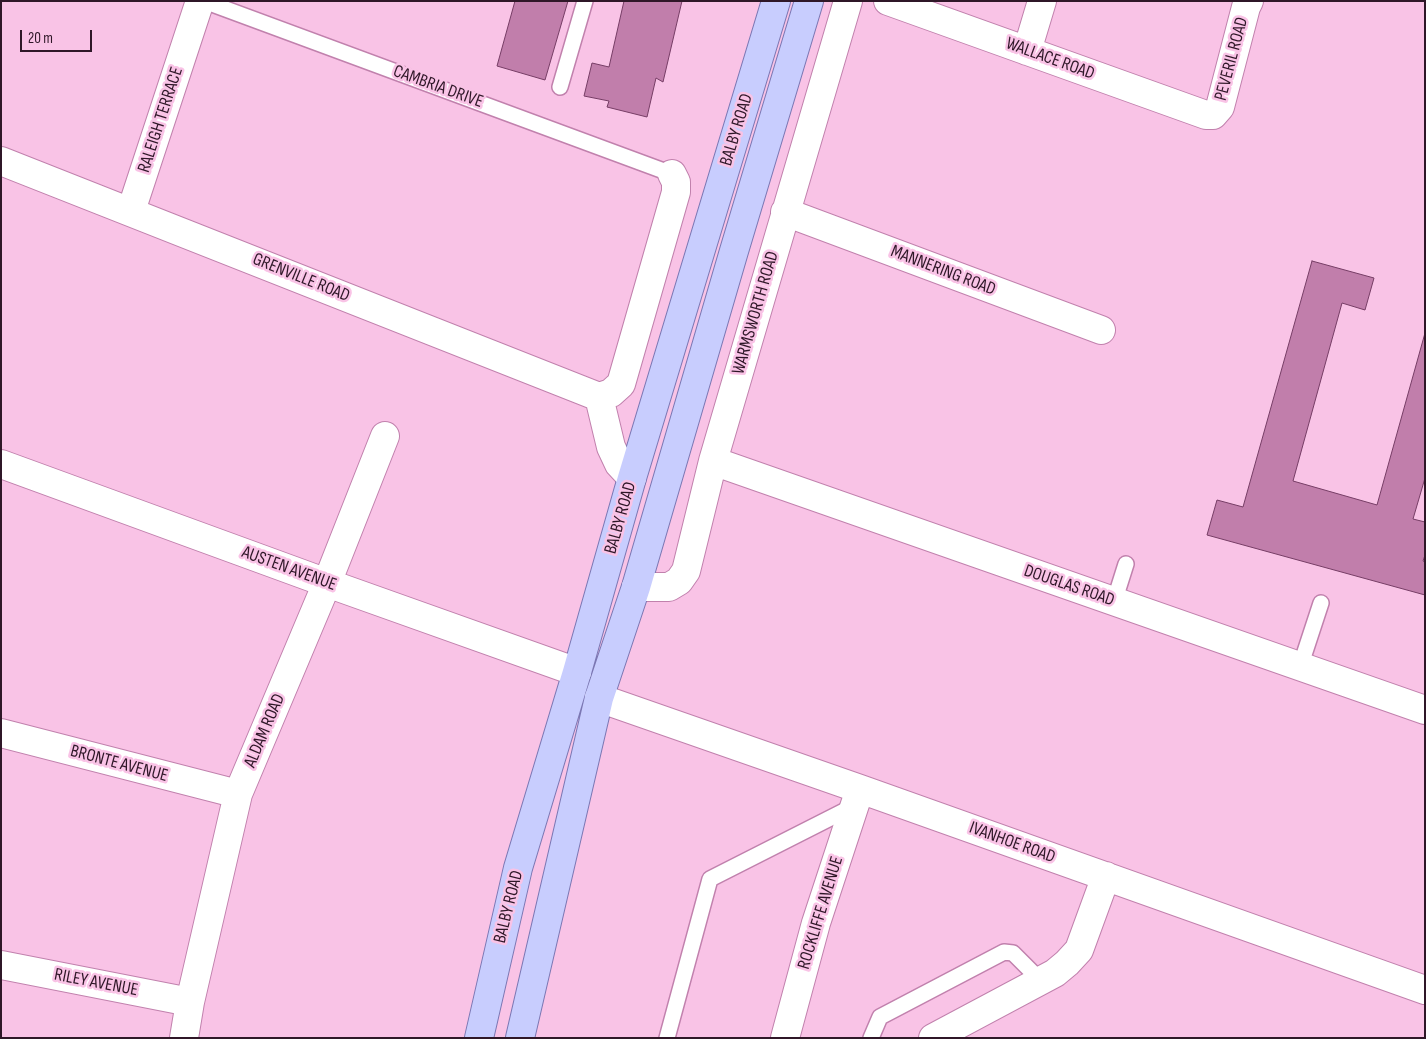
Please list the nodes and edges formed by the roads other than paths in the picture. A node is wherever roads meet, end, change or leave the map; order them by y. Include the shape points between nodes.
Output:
1 (202, 1) edge
2 (585, 1) edge
3 (776, 1) edge
4 (809, 1) edge
5 (848, 1) edge
6 (888, 1) edge
7 (1042, 1) edge
8 (1249, 1) edge
9 (1027, 51) junction
10 (560, 87) dead end
11 (1213, 115) joint
12 (1, 161) edge
13 (672, 174) joint
14 (131, 211) junction
15 (785, 212) junction
16 (1101, 330) dead end
17 (599, 397) junction
18 (385, 436) dead end
19 (714, 461) junction
20 (1, 464) edge
21 (632, 478) junction
22 (1126, 564) dead end
23 (327, 583) junction
24 (636, 587) junction
25 (1114, 602) junction
26 (1322, 603) dead end
27 (1300, 667) junction
28 (577, 672) junction
29 (598, 698) junction
30 (1425, 710) edge
31 (1, 733) edge
32 (238, 794) junction
33 (857, 797) junction
34 (1106, 876) junction
35 (1, 964) edge
36 (1040, 980) junction
37 (1425, 990) edge
38 (190, 1002) junction
39 (184, 1038) edge
40 (479, 1038) edge
41 (520, 1038) edge
42 (667, 1038) edge
43 (785, 1038) edge
44 (871, 1038) edge
45 (933, 1038) edge

1 - 13 lane, CAMBRIA DRIVE
1 - 14 street, RALEIGH TERRACE
2 - 10 lane
3 - 21 main road, BALBY ROAD
4 - 24 main road, BALBY ROAD
5 - 15 street, WARMSWORTH ROAD
6 - 9 street, WALLACE ROAD
7 - 9 street
8 - 11 street, PEVERIL ROAD via 1220,107
9 - 11 street, WALLACE ROAD
12 - 14 street, GRENVILLE ROAD
13 - 17 street via 676,192 621,384 611,393
14 - 17 street, GRENVILLE ROAD
15 - 16 street, MANNERING ROAD
15 - 19 street, WARMSWORTH ROAD
17 - 21 street via 611,447 619,464
18 - 23 street, ALDAM ROAD
19 - 24 street, WARMSWORTH ROAD via 686,570 679,581 669,587
19 - 25 street, DOUGLAS ROAD
20 - 23 street, AUSTEN AVENUE
21 - 28 main road, BALBY ROAD
22 - 25 lane
23 - 28 street, AUSTEN AVENUE
23 - 32 street, ALDAM ROAD
24 - 29 main road, BALBY ROAD
25 - 27 street, DOUGLAS ROAD
26 - 27 lane
27 - 30 street, DOUGLAS ROAD
28 - 40 main road, BALBY ROAD via 518,868
29 - 33 street, IVANHOE ROAD
29 - 41 main road, BALBY ROAD
31 - 32 street, BRONTE AVENUE
32 - 38 street, ALDAM ROAD
33 - 34 street, IVANHOE ROAD
33 - 42 lane via 710,879
33 - 43 street, ROCKLIFFE AVENUE via 816,923
34 - 36 street via 1079,950 1055,973
34 - 37 street, IVANHOE ROAD
35 - 38 street, RILEY AVENUE
36 - 44 lane via 1013,952 1004,952 880,1017
36 - 45 street
38 - 39 street, ALDAM ROAD

